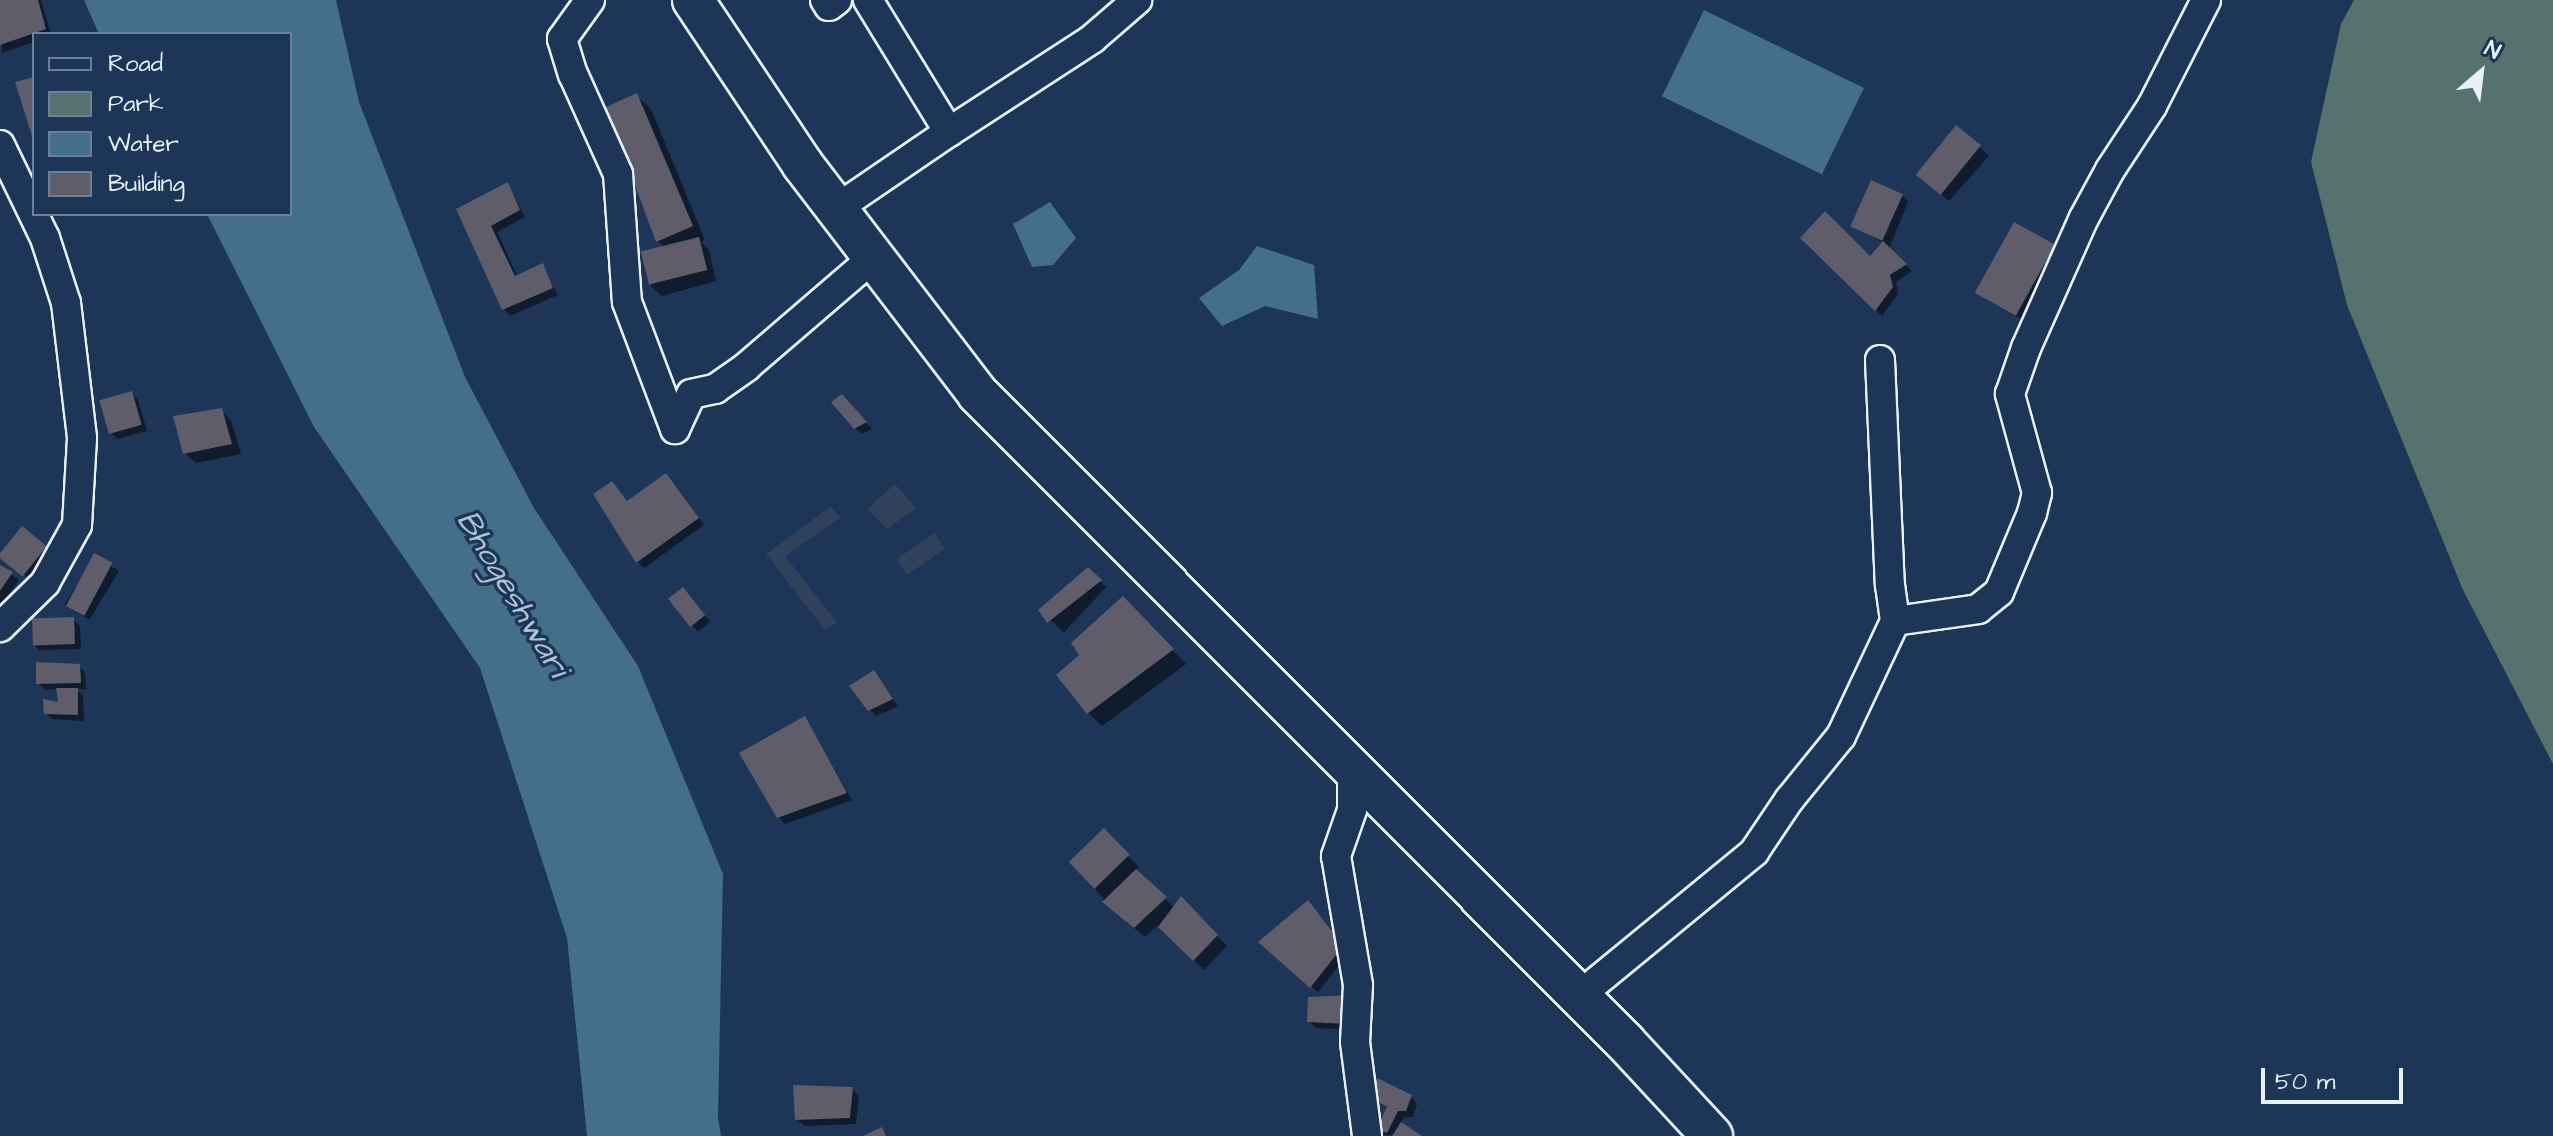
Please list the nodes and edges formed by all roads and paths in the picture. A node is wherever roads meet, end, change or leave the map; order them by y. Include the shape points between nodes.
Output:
1 (590, 0) edge
2 (693, 0) edge
3 (825, 0) edge
4 (837, 0) edge
5 (868, 0) edge
6 (1137, 0) edge
7 (2206, 0) edge
8 (949, 132) junction
9 (0, 145) edge
10 (836, 209) junction
11 (32, 211) edge
12 (34, 216) edge
13 (874, 257) junction
14 (1880, 360) dead end
15 (1895, 621) junction
16 (0, 627) edge
17 (1352, 769) junction
18 (1579, 996) junction
19 (1367, 1136) edge
20 (1712, 1136) edge

1 - 13 street via 562,39 618,174 627,302 675,429 691,394 715,389 746,367
2 - 10 highway
3 - 4 street via 829,6
5 - 8 street
6 - 8 street via 1092,39
7 - 15 street via 2152,106 2084,218 2010,394 2037,493 1999,592 1978,609
8 - 10 street
9 - 11 street
10 - 13 highway
12 - 16 street via 66,303 82,438 77,525 45,583
13 - 17 highway via 978,394
14 - 15 street
15 - 18 street via 1841,736 1754,852
17 - 18 highway
17 - 19 street via 1352,810 1336,856 1358,985 1355,1042
18 - 20 highway

